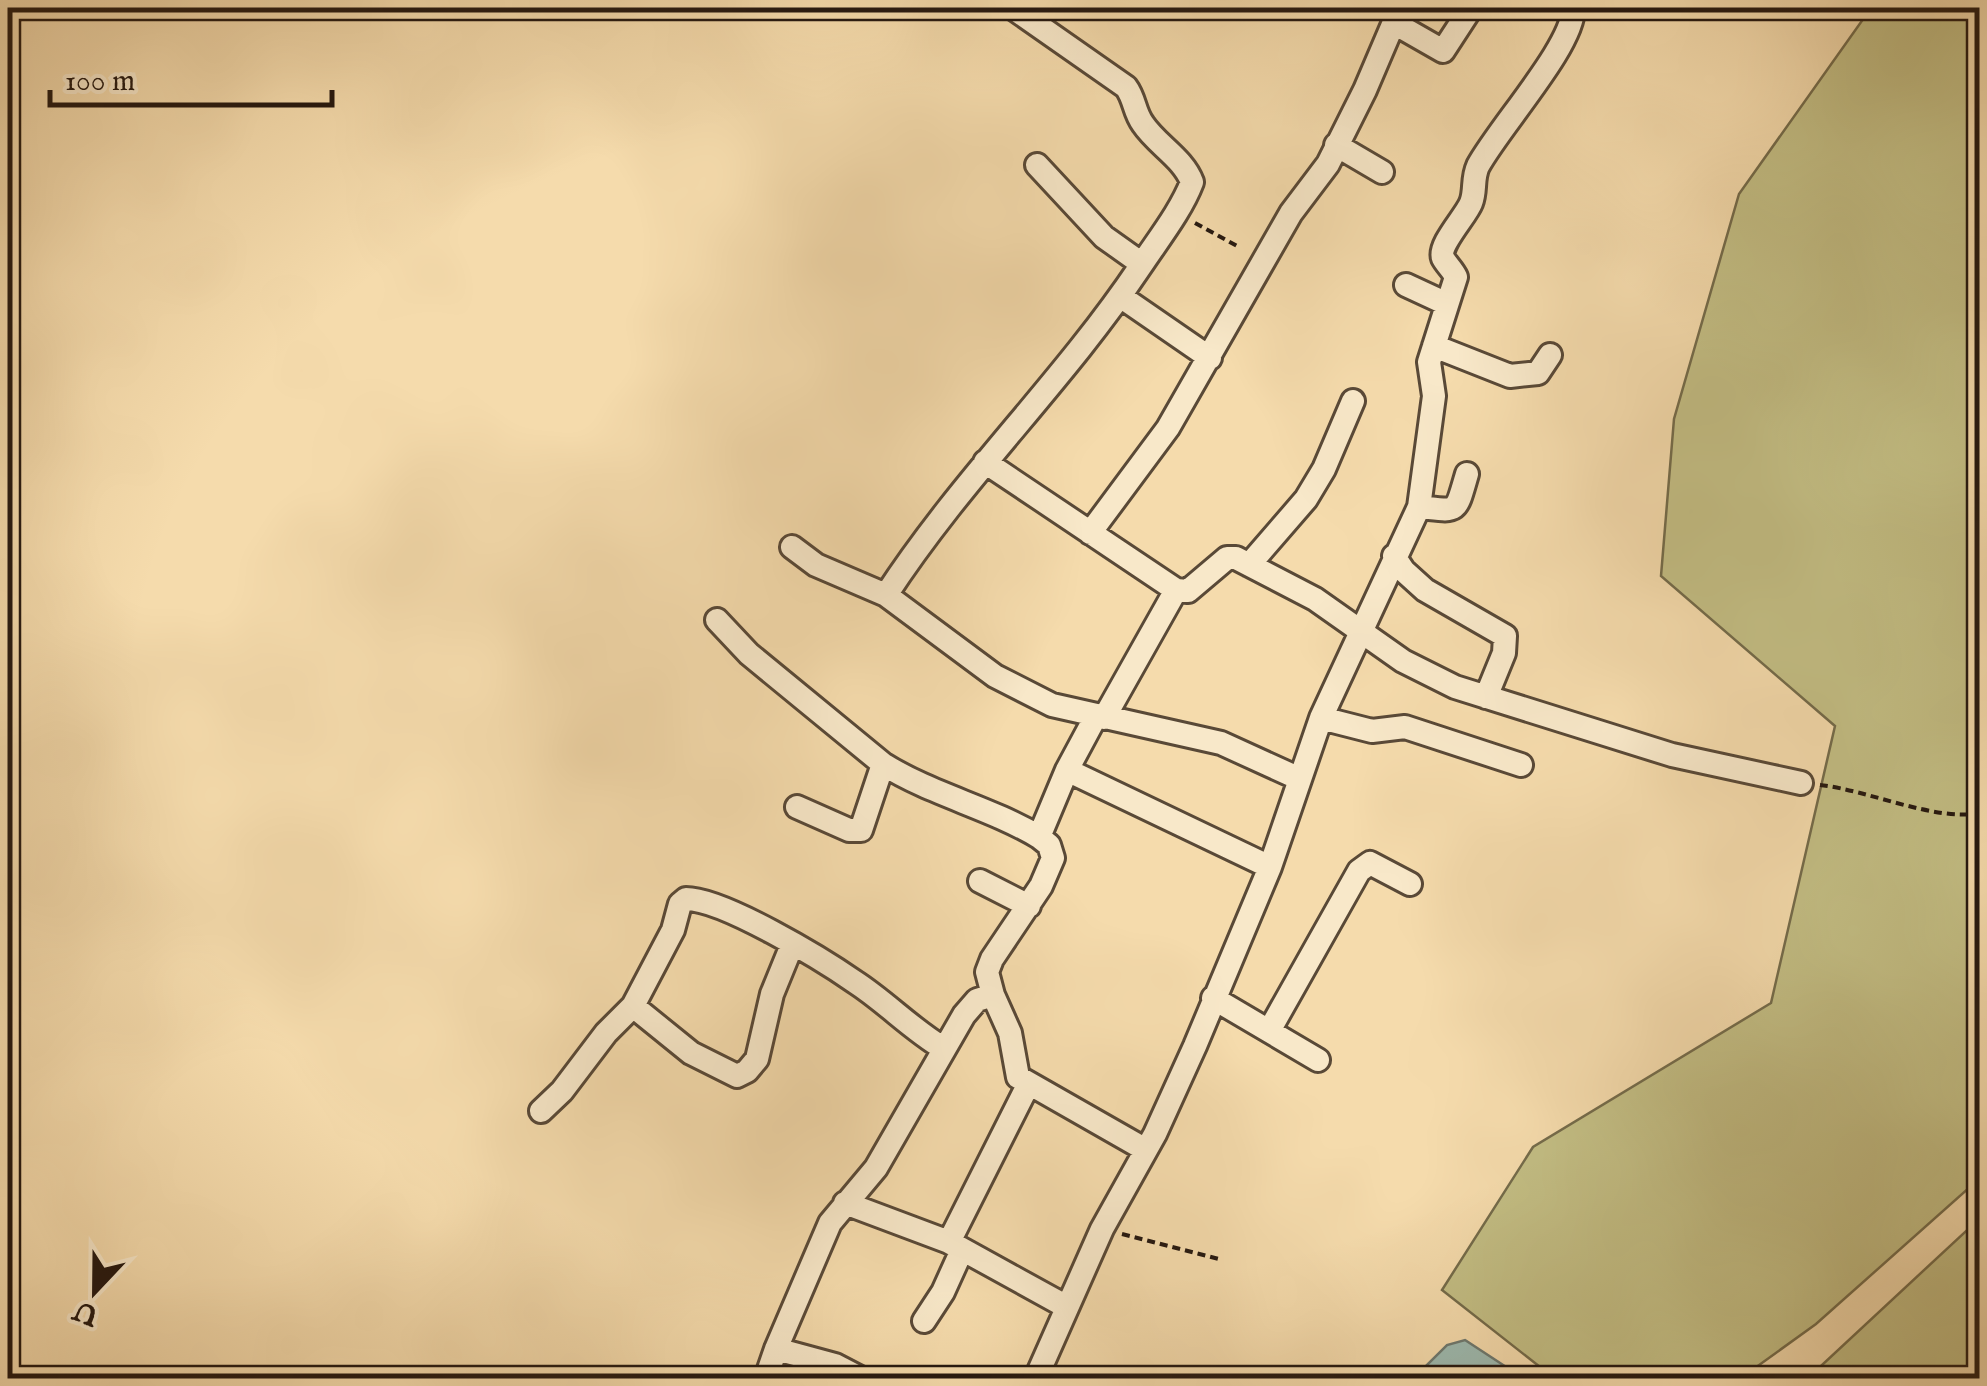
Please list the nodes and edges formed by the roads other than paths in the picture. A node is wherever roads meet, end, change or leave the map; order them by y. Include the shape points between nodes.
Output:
1 (14, 8) edge
2 (1012, 8) edge
3 (1471, 8) edge
4 (1573, 8) edge
5 (1397, 15) edge
6 (8, 16) edge
7 (1336, 145) junction
8 (1037, 166) dead end
9 (1382, 172) dead end
10 (1142, 264) junction
11 (1406, 286) dead end
12 (1120, 296) junction
13 (1448, 304) junction
14 (1434, 346) junction
15 (1550, 355) dead end
16 (1210, 358) junction
17 (1353, 401) dead end
18 (986, 462) junction
19 (1466, 474) dead end
20 (1419, 507) junction
21 (1090, 533) junction
22 (792, 547) dead end
23 (1394, 556) junction
24 (1249, 564) junction
25 (1176, 590) junction
26 (886, 594) junction
27 (718, 620) dead end
28 (1362, 630) junction
29 (1486, 698) junction
30 (1100, 717) junction
31 (1321, 718) junction
32 (884, 764) junction
33 (1521, 765) dead end
34 (1067, 770) junction
35 (1300, 779) junction
36 (1801, 783) road end
37 (797, 807) dead end
38 (1039, 836) junction
39 (1270, 867) junction
40 (980, 881) dead end
41 (1410, 884) dead end
42 (1029, 906) junction
43 (792, 945) junction
44 (993, 995) junction
45 (1213, 998) junction
46 (633, 1006) junction
47 (1268, 1031) junction
48 (943, 1048) junction
49 (1318, 1060) dead end
50 (1028, 1085) junction
51 (541, 1111) dead end
52 (1146, 1150) junction
53 (844, 1203) junction
54 (955, 1246) junction
55 (1067, 1307) junction
56 (924, 1320) dead end
57 (776, 1349) junction
58 (766, 1378) edge
59 (860, 1378) edge
60 (1036, 1378) edge

1 - 6 street
2 - 10 street via 1133,96 1144,127 1190,176 1190,189
3 - 5 street via 1443,50
4 - 13 street via 1571,27 1473,178 1470,205 1443,250 1456,277
5 - 7 street
7 - 9 street
7 - 16 street
8 - 10 street via 1104,238
10 - 12 street
11 - 13 street
12 - 16 street
12 - 18 street
13 - 14 street
14 - 15 street via 1515,377 1538,373
14 - 20 street
16 - 21 street
17 - 24 street via 1306,500
18 - 21 street
18 - 26 street
19 - 20 street via 1452,510
20 - 23 street
21 - 25 street
22 - 26 street via 816,565
23 - 28 street
23 - 29 street via 1425,590 1504,636
24 - 25 street via 1227,558 1193,588
24 - 28 street
25 - 30 street
26 - 30 street via 995,676 1052,705
27 - 32 street via 749,654
28 - 29 street via 1431,678
28 - 31 street
29 - 36 street via 1672,754
30 - 34 street
30 - 35 street via 1221,743
31 - 33 street via 1372,731 1405,728
31 - 35 street
32 - 37 street via 862,830
32 - 38 street
34 - 38 street
34 - 39 street
35 - 39 street
38 - 42 street via 1054,858
39 - 45 street
40 - 42 street
41 - 47 street via 1370,863 1359,871
42 - 44 street via 988,966
43 - 46 street via 754,922 686,899
43 - 46 street via 757,1059 737,1076 691,1054
43 - 48 street via 856,982
44 - 48 street via 977,1000
44 - 50 street via 1010,1033 1018,1077
45 - 47 street
45 - 52 street
46 - 51 street
47 - 49 street
48 - 53 street via 876,1168
50 - 52 street
50 - 54 street
52 - 55 street
53 - 54 street
53 - 57 street
54 - 55 street
54 - 56 street via 942,1292
55 - 60 street
57 - 58 street
57 - 59 street

